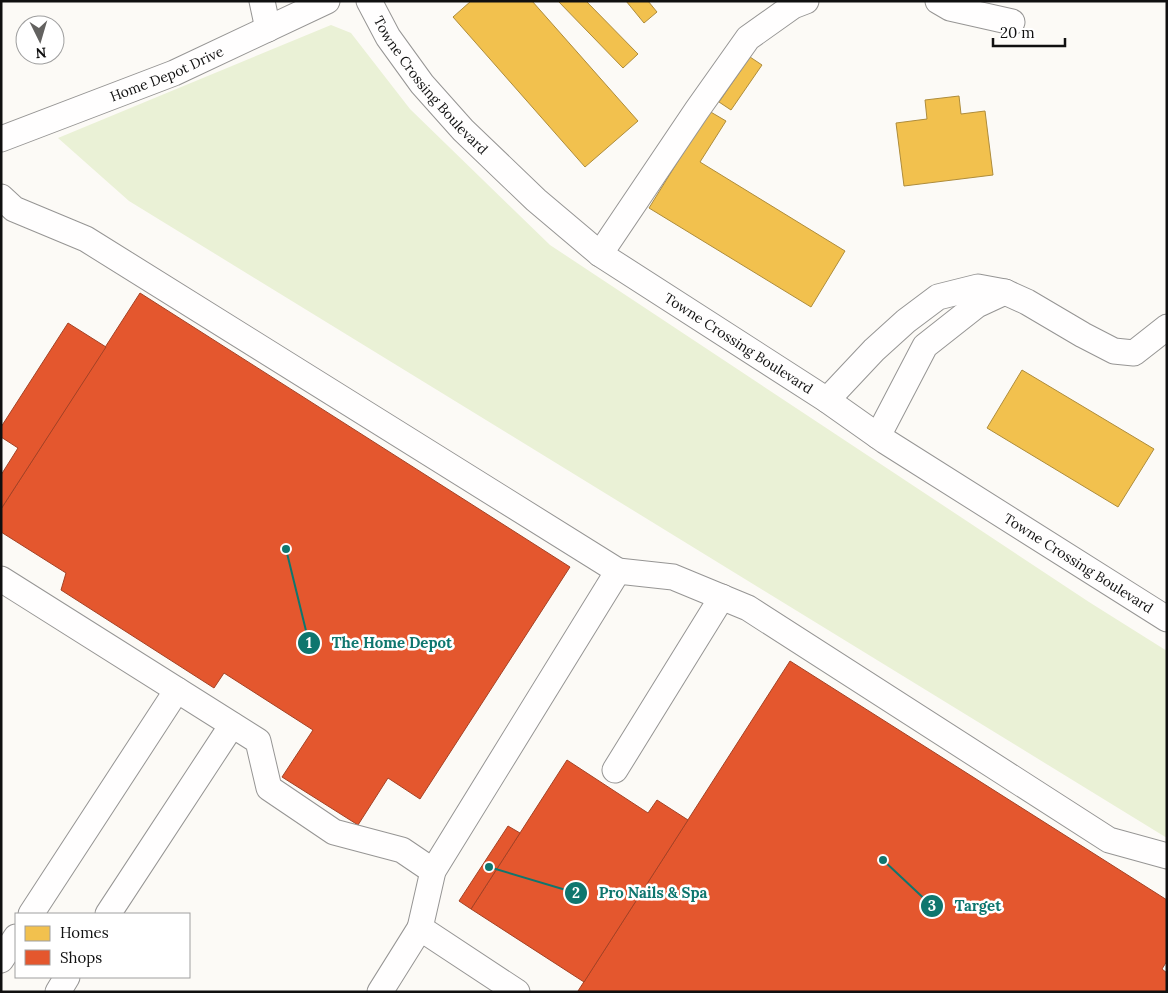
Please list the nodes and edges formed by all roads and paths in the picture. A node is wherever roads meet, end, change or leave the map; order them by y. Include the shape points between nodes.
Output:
1 (262, 1) edge
2 (327, 1) edge
3 (369, 1) edge
4 (806, 1) edge
5 (938, 1) edge
6 (1012, 22) dead end
7 (268, 29) junction
8 (1, 139) edge
9 (6, 208) edge
10 (600, 254) junction
11 (1005, 292) junction
12 (899, 327) junction
13 (1167, 327) edge
14 (925, 346) junction
15 (827, 400) junction
16 (878, 436) junction
17 (618, 571) junction
18 (1, 579) edge
19 (722, 597) junction
20 (1167, 619) edge
21 (177, 690) junction
22 (232, 725) junction
23 (615, 770) dead end
24 (1167, 856) edge
25 (433, 871) junction
26 (32, 913) edge
27 (109, 913) edge
28 (420, 928) junction
29 (15, 939) edge
30 (1, 960) edge
31 (380, 992) edge
32 (517, 992) edge

1 - 7 street
2 - 7 street, Home Depot Drive
3 - 10 street, Towne Crossing Boulevard via 388,37 422,84 463,130 536,200
4 - 10 street via 793,6 748,38
5 - 6 street via 950,8
7 - 8 street, Home Depot Drive via 174,73
9 - 17 street via 86,239
10 - 15 street, Towne Crossing Boulevard
11 - 12 street via 978,287 938,297
11 - 13 street via 1114,351 1134,353
11 - 14 street via 976,306
12 - 14 street
12 - 15 street
14 - 16 street
15 - 16 street, Towne Crossing Boulevard
16 - 20 street, Towne Crossing Boulevard
17 - 19 street via 673,577
17 - 25 street
18 - 21 street
19 - 23 street
19 - 24 street via 748,608 1110,840
21 - 22 street
21 - 26 street
22 - 25 street via 258,741 269,788 334,832 402,850
22 - 27 street
25 - 28 street
28 - 31 street
28 - 32 street
29 - 30 street

